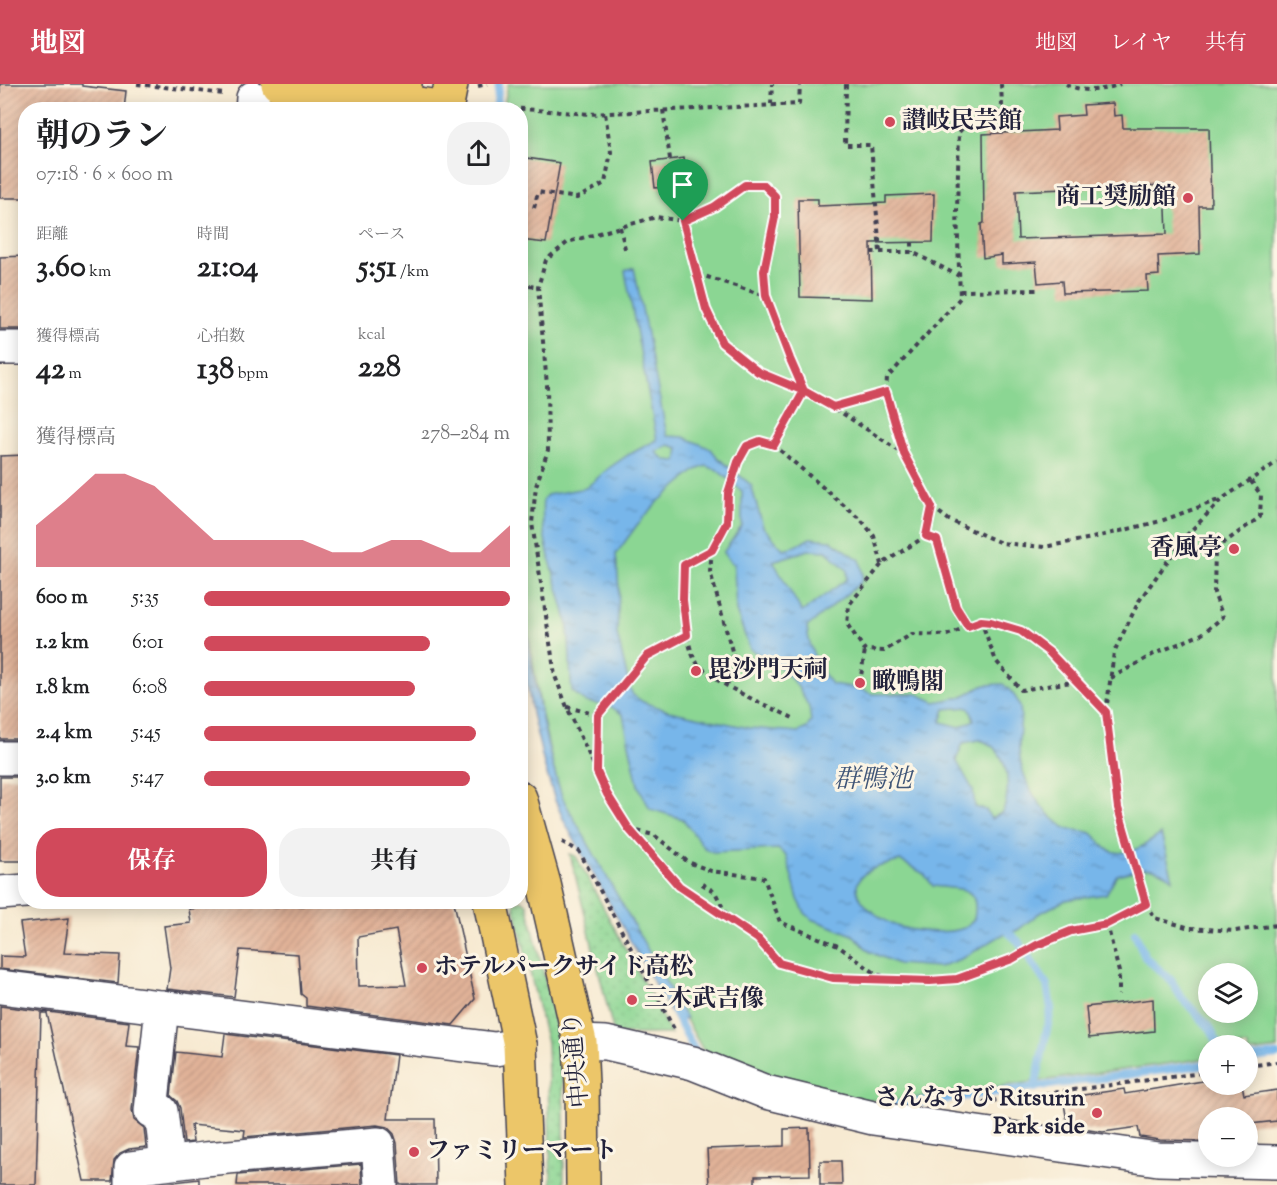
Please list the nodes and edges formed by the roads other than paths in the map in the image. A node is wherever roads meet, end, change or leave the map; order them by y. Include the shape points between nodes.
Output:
1 (271, 92) edge
2 (403, 98) edge
3 (448, 100) edge
4 (0, 348) edge
5 (18, 348) edge
6 (0, 758) edge
7 (18, 758) edge
8 (528, 817) edge
9 (538, 841) edge
10 (18, 892) edge
11 (0, 893) edge
12 (491, 909) edge
13 (0, 987) edge
14 (162, 1007) junction
15 (580, 1042) junction
16 (520, 1045) junction
17 (1277, 1162) edge
18 (167, 1163) junction
19 (206, 1172) edge
20 (131, 1185) edge
21 (381, 1185) edge
22 (526, 1185) edge
23 (583, 1185) edge

1 - 2 main road
2 - 3 main road
4 - 5 street
6 - 7 street
8 - 9 main road, 中央通り
9 - 15 main road, 中央通り
10 - 11 street
12 - 16 main road
13 - 14 street
14 - 16 street via 495,1049
14 - 18 street via 151,1111 161,1111
15 - 17 street via 606,1043 693,1063 766,1092 873,1118 1158,1160
15 - 23 main road, 中央通り
16 - 22 main road
18 - 19 street
18 - 20 street via 131,1168
19 - 21 street via 378,1144

